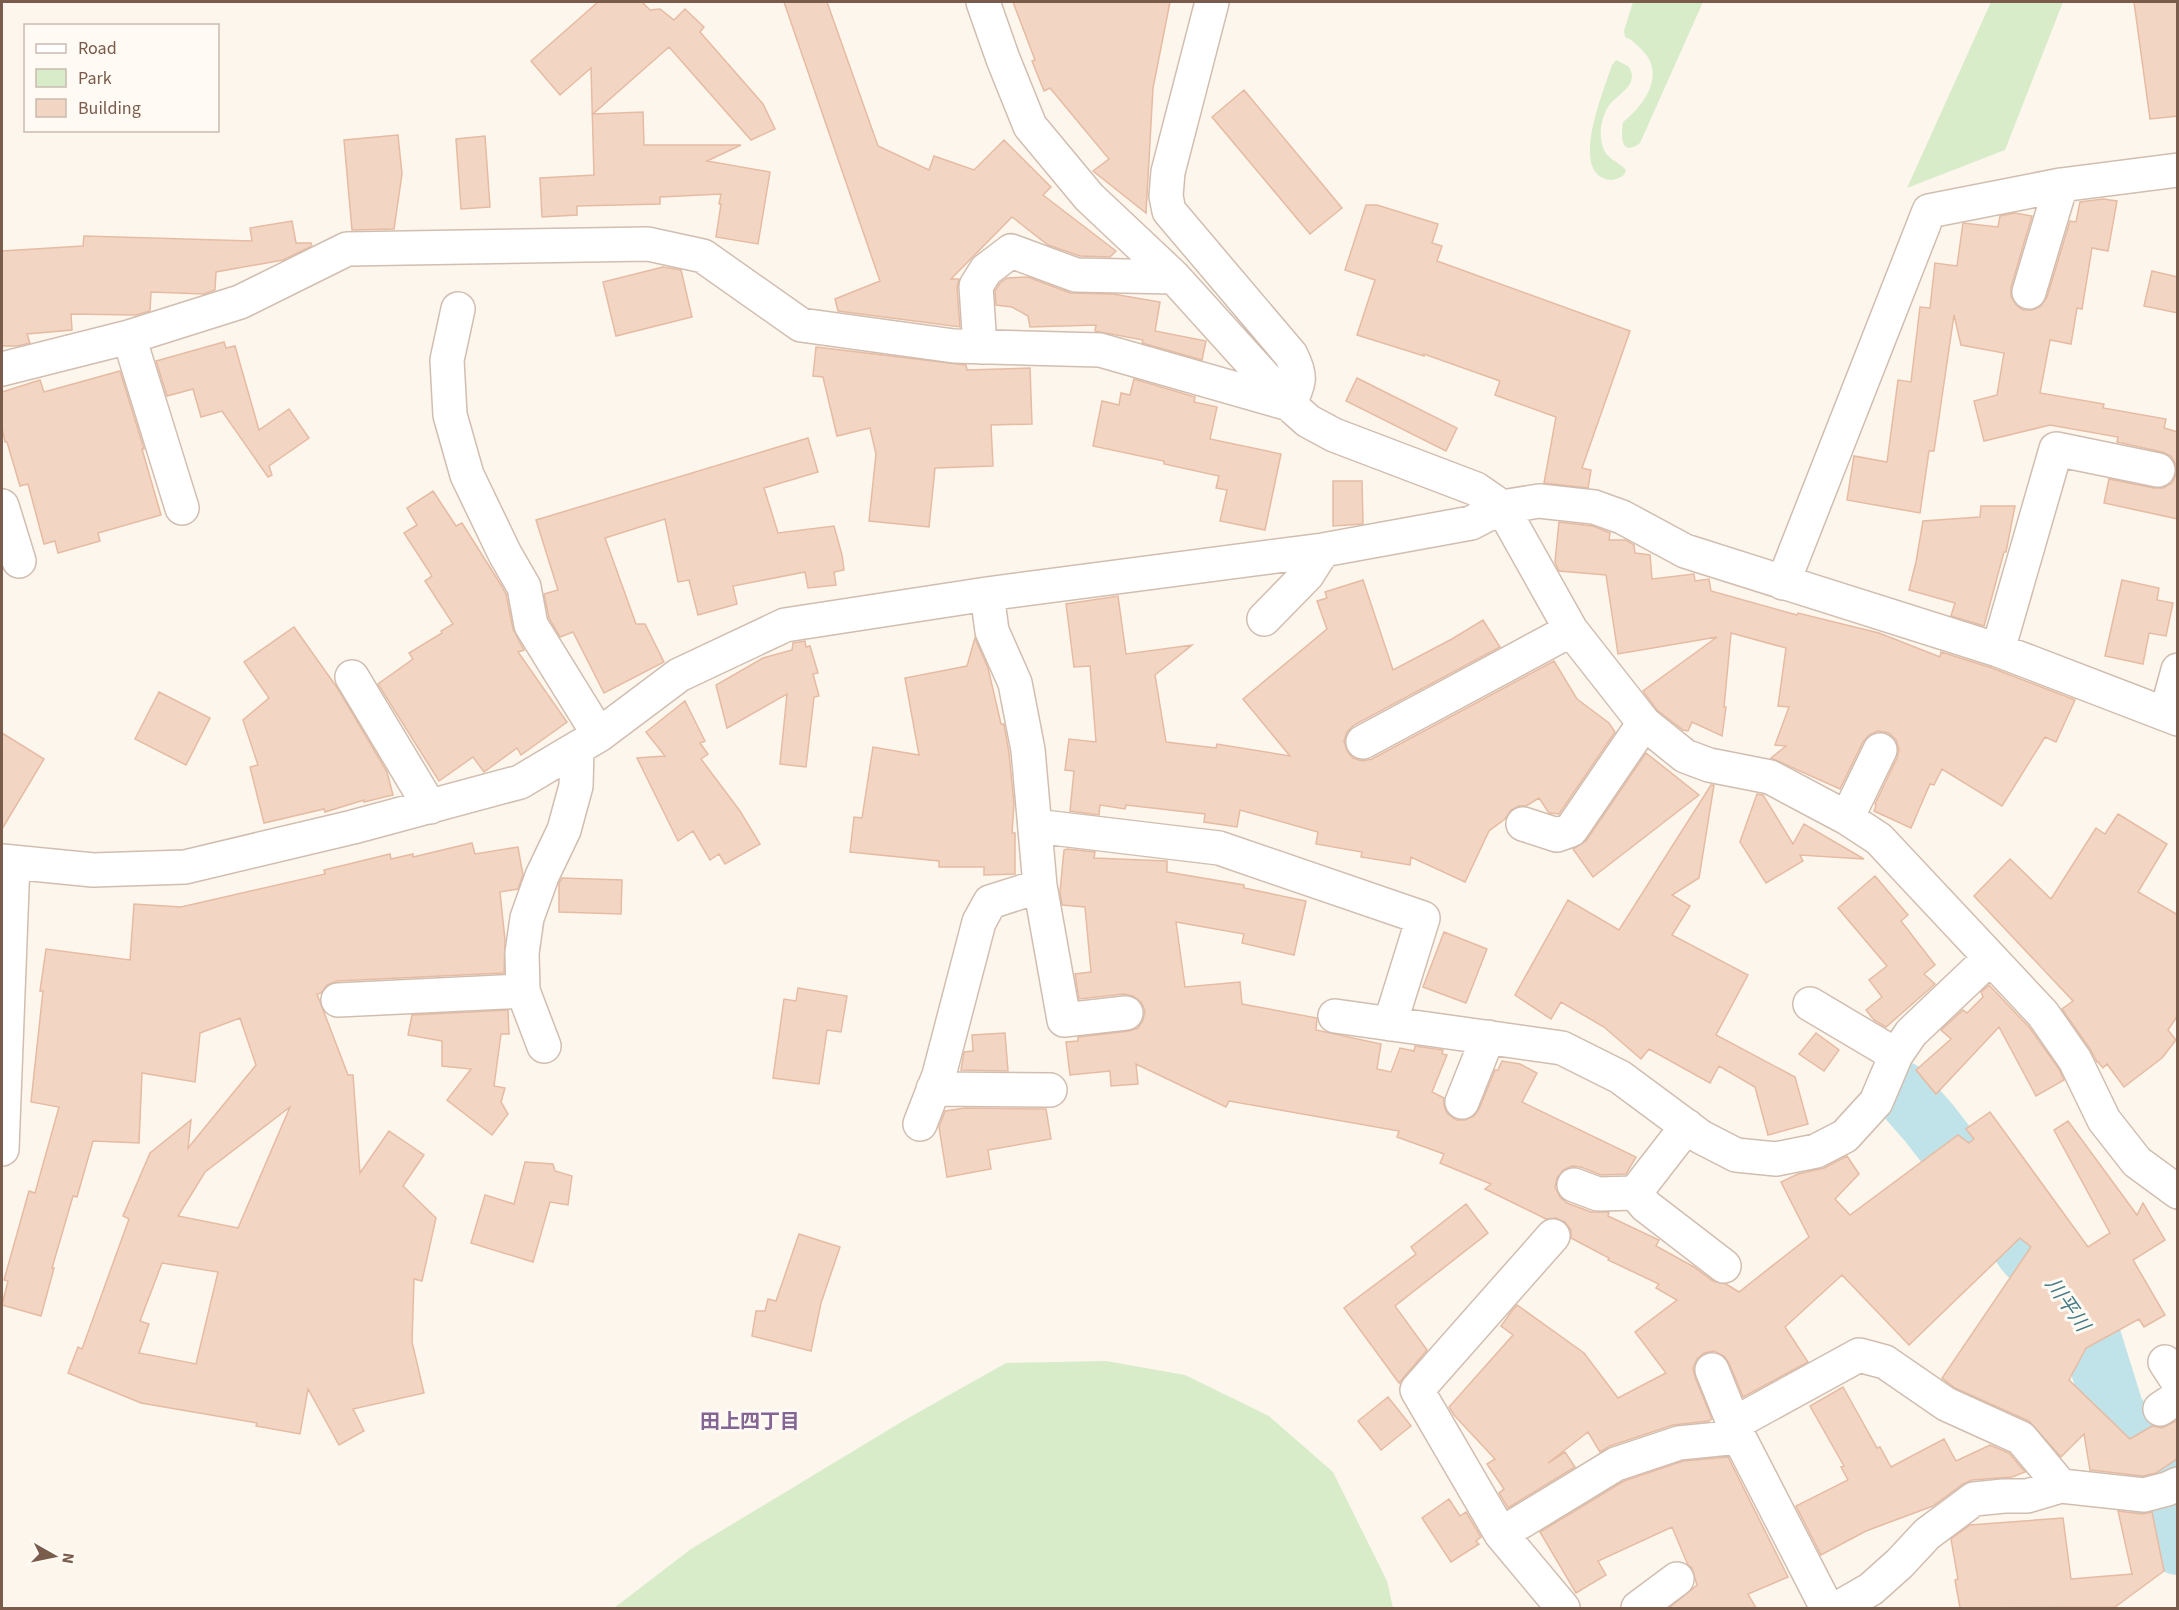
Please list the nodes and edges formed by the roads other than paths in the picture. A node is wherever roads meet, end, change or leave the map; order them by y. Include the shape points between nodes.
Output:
1 (983, 2) edge
2 (1212, 2) edge
3 (2178, 170) edge
4 (2061, 185) junction
5 (1174, 277) junction
6 (2029, 292) dead end
7 (458, 309) dead end
8 (129, 337) junction
9 (980, 347) junction
10 (2, 369) edge
11 (1289, 404) junction
12 (2158, 470) dead end
13 (2, 506) edge
14 (1502, 507) junction
15 (182, 508) dead end
16 (1323, 550) junction
17 (19, 561) dead end
18 (1783, 583) junction
19 (987, 594) junction
20 (1264, 619) dead end
21 (1571, 630) junction
22 (1998, 650) junction
23 (2178, 670) edge
24 (352, 677) dead end
25 (2172, 717) edge
26 (1644, 723) junction
27 (588, 742) junction
28 (1363, 742) dead end
29 (1880, 750) dead end
30 (430, 807) junction
31 (1847, 818) junction
32 (1523, 824) dead end
33 (1035, 826) junction
34 (7, 862) edge
35 (1040, 886) junction
36 (1990, 957) junction
37 (523, 991) junction
38 (338, 1000) dead end
39 (1810, 1004) dead end
40 (1126, 1013) dead end
41 (1335, 1016) dead end
42 (1390, 1024) junction
43 (1488, 1037) junction
44 (543, 1046) dead end
45 (1896, 1055) junction
46 (933, 1089) junction
47 (1050, 1089) dead end
48 (1462, 1102) dead end
49 (920, 1124) dead end
50 (1687, 1126) junction
51 (2, 1149) edge
52 (1574, 1185) dead end
53 (2178, 1192) edge
54 (1635, 1194) junction
55 (1554, 1236) dead end
56 (1724, 1266) dead end
57 (1712, 1370) dead end
58 (1737, 1430) junction
59 (2061, 1486) junction
60 (2163, 1490) edge
61 (1501, 1534) junction
62 (1677, 1579) dead end
63 (1563, 1608) edge
64 (1638, 1608) edge
65 (1827, 1608) edge
66 (1838, 1608) edge

1 - 5 street via 1030,126 1089,197
2 - 11 street via 1171,160 1166,196 1169,211 1291,355 1299,371 1298,385
3 - 4 street
4 - 6 street
4 - 18 street via 1929,211
5 - 9 street via 1076,275 1011,251 986,270 976,285
5 - 11 street
7 - 27 street via 447,360 450,415 467,474 524,587 531,625
8 - 9 street via 240,302 347,249 648,244 703,256 801,325
8 - 10 street
8 - 15 street
9 - 11 street via 1100,350
11 - 14 street via 1334,435 1476,489
12 - 22 street via 2056,448
13 - 17 street
14 - 16 street via 1471,523
14 - 18 street via 1539,501 1594,507 1622,517 1685,551
14 - 21 street
16 - 19 street
16 - 20 street via 1307,575
18 - 22 street
19 - 27 street via 785,625 679,675
19 - 33 street via 992,631 1015,683 1028,750
21 - 26 street
21 - 28 street
22 - 25 street
23 - 25 street
24 - 30 street
26 - 31 street via 1685,756 1770,777
26 - 32 street via 1571,830 1557,835
27 - 30 street via 520,783
27 - 37 street via 564,831 527,918 522,953
29 - 31 street
30 - 34 street via 185,867 93,870
31 - 36 street via 1879,839
33 - 35 street
33 - 42 street via 1219,848 1423,918
34 - 51 street
35 - 40 street via 1064,1020
35 - 46 street via 990,902 980,922
36 - 45 street via 1911,1033
36 - 53 street via 2043,1014 2075,1060 2104,1119 2131,1153
37 - 38 street
37 - 44 street
39 - 45 street
41 - 42 street
42 - 43 street
43 - 48 street
43 - 50 street via 1562,1048 1620,1077
45 - 50 street via 1876,1102 1845,1136 1816,1150 1776,1159 1736,1155
46 - 47 street
46 - 49 street
50 - 54 street
52 - 54 street via 1598,1194
54 - 56 street
55 - 61 street via 1417,1390
57 - 58 street
58 - 59 street via 1859,1355 1885,1362 1946,1404 2021,1438
58 - 61 street via 1679,1443 1616,1464
58 - 65 street
59 - 60 street
59 - 66 street via 2026,1496 1974,1499 1927,1534 1871,1589
61 - 63 street
62 - 64 street

